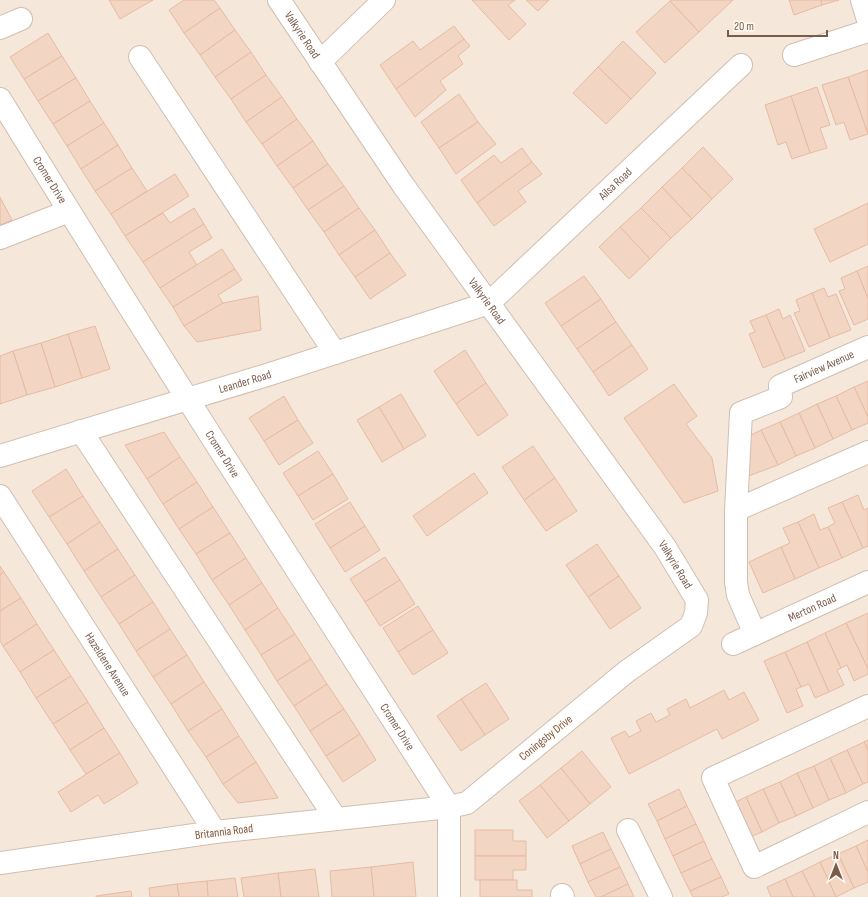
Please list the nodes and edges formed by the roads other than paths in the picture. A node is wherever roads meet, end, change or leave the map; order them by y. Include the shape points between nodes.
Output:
1 (279, 0) edge
2 (384, 0) edge
3 (862, 0) edge
4 (21, 19) dead end
5 (868, 20) edge
6 (0, 28) edge
7 (868, 31) edge
8 (794, 55) dead end
9 (140, 57) dead end
10 (320, 62) junction
11 (741, 64) dead end
12 (0, 99) edge
13 (69, 211) junction
14 (0, 238) edge
15 (489, 303) junction
16 (868, 347) edge
17 (335, 353) junction
18 (187, 399) junction
19 (81, 431) junction
20 (868, 452) edge
21 (0, 456) edge
22 (0, 496) edge
23 (736, 510) junction
24 (868, 582) edge
25 (697, 600) joint
26 (755, 634) junction
27 (733, 644) dead end
28 (868, 706) edge
29 (449, 807) junction
30 (868, 812) edge
31 (336, 819) junction
32 (628, 830) dead end
33 (215, 832) junction
34 (0, 863) edge
35 (449, 897) edge
36 (661, 897) edge

1 - 10 street, Valkyrie Road
2 - 10 street
3 - 5 street
4 - 6 street
7 - 8 street
9 - 17 street
10 - 15 street, Valkyrie Road via 403,185
11 - 15 street, Ailsa Road
12 - 13 street, Cromer Drive
13 - 14 street
13 - 18 street, Cromer Drive
15 - 17 street, Leander Road
15 - 25 street, Valkyrie Road via 666,547
16 - 23 street, Fairview Avenue via 780,386 782,397 741,414
17 - 18 street, Leander Road
18 - 19 street, Leander Road
18 - 29 street, Cromer Drive
19 - 21 street, Leander Road
19 - 31 street
20 - 23 street
22 - 33 street, Hazeldene Avenue
23 - 26 street via 736,582 738,595
24 - 26 street, Merton Road
25 - 29 street, Coningsby Drive via 691,626 626,672 467,803
26 - 27 street, Merton Road
28 - 30 street via 713,778 754,867
29 - 31 street, Britannia Road
29 - 35 street
31 - 33 street, Britannia Road
32 - 36 street
33 - 34 street, Britannia Road

